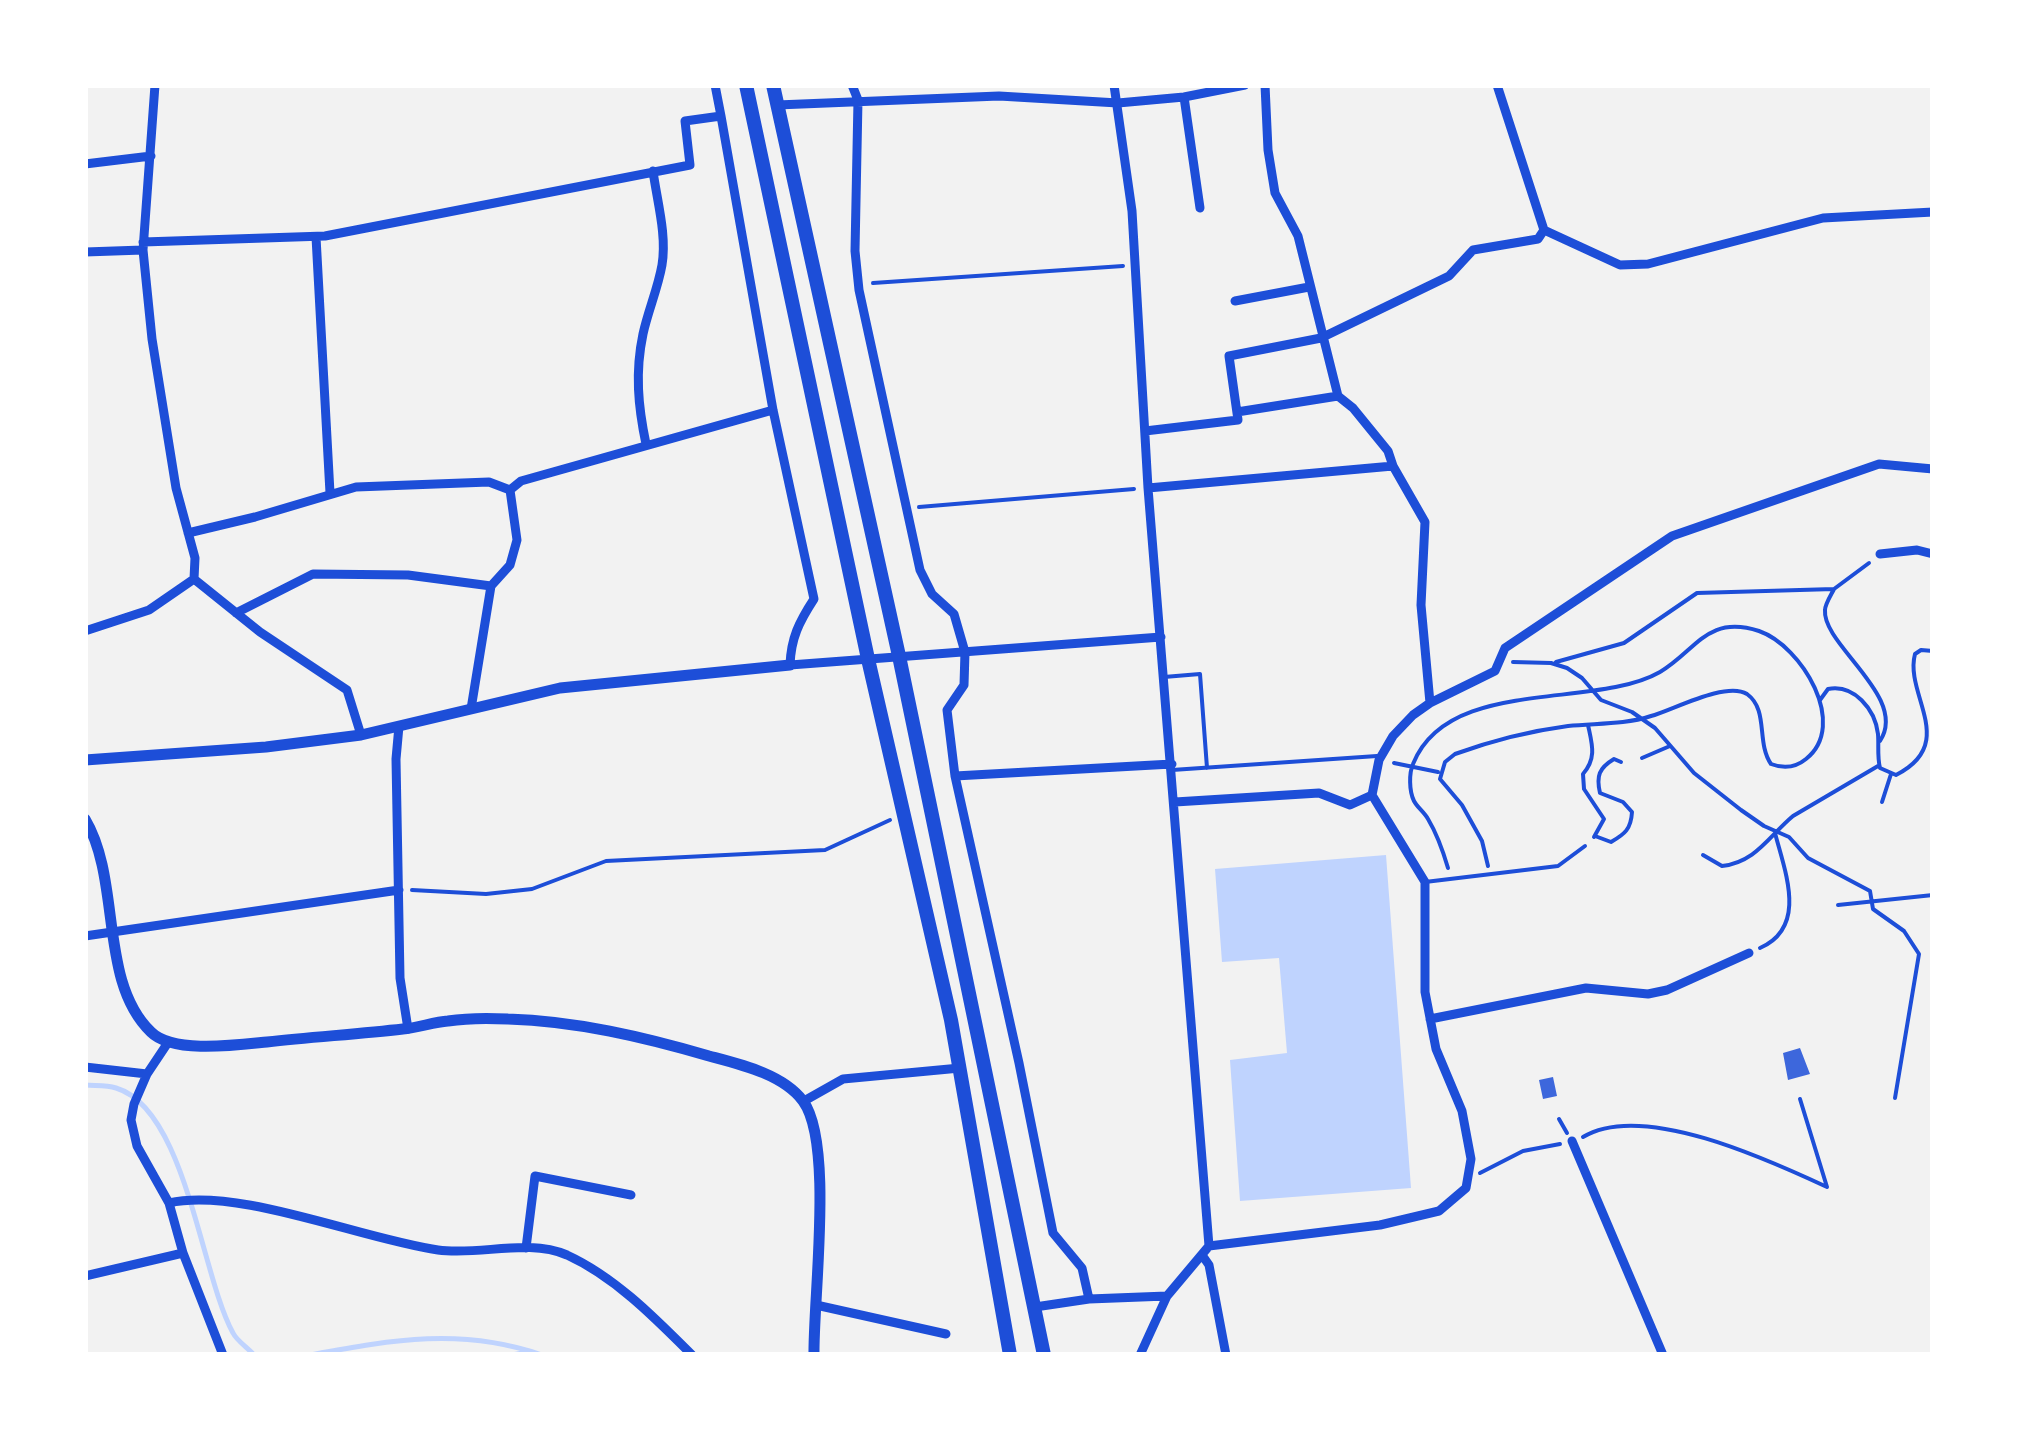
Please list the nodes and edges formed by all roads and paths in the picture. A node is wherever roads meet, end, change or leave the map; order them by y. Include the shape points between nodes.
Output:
1 (155, 85) edge
2 (715, 85) edge
3 (746, 85) edge
4 (773, 85) edge
5 (852, 85) edge
6 (1114, 85) edge
7 (1245, 85) edge
8 (1265, 85) edge
9 (1497, 85) edge
10 (1184, 97) junction
11 (858, 100) junction
12 (1118, 104) junction
13 (777, 105) junction
14 (721, 116) junction
15 (151, 156) junction
16 (85, 164) edge
17 (653, 171) junction
18 (1200, 208) dead end
19 (1933, 212) edge
20 (1544, 230) junction
21 (316, 237) junction
22 (143, 246) junction
23 (85, 252) edge
24 (1135, 265) junction
25 (858, 284) junction
26 (1309, 286) junction
27 (1234, 301) dead end
28 (1321, 338) junction
29 (1338, 396) junction
30 (773, 410) junction
31 (1236, 412) junction
32 (1145, 430) junction
33 (646, 444) junction
34 (1393, 466) junction
35 (1933, 469) edge
36 (1148, 488) junction
37 (510, 490) junction
38 (330, 492) junction
39 (906, 508) junction
40 (188, 533) junction
41 (1880, 554) joint
42 (1933, 554) edge
43 (194, 578) junction
44 (491, 586) junction
45 (1834, 589) junction
46 (236, 613) junction
47 (85, 632) edge
48 (1161, 637) junction
49 (1933, 651) edge
50 (965, 652) junction
51 (899, 656) junction
52 (868, 659) junction
53 (1498, 663) junction
54 (1551, 663) junction
55 (790, 665) junction
56 (1164, 677) junction
57 (1590, 690) junction
58 (1820, 700) junction
59 (1430, 703) junction
60 (471, 709) junction
61 (1644, 718) junction
62 (1588, 725) junction
63 (400, 726) junction
64 (361, 735) junction
65 (1672, 745) junction
66 (1878, 745) junction
67 (1381, 758) junction
68 (1642, 758) dead end
69 (85, 760) edge
70 (1621, 762) dead end
71 (1879, 765) junction
72 (1411, 766) junction
73 (1172, 767) junction
74 (1207, 768) junction
75 (1440, 772) junction
76 (1890, 774) junction
77 (955, 776) junction
78 (1372, 795) junction
79 (1174, 802) junction
80 (1882, 802) dead end
81 (904, 814) junction
82 (85, 820) edge
83 (1775, 833) junction
84 (1595, 836) junction
85 (1584, 846) joint
86 (1703, 855) dead end
87 (1488, 875) junction
88 (1451, 880) junction
89 (1425, 882) junction
90 (399, 890) junction
91 (1933, 895) edge
92 (1872, 902) junction
93 (1838, 905) dead end
94 (113, 932) junction
95 (85, 936) edge
96 (1749, 953) joint
97 (1430, 1019) junction
98 (408, 1029) junction
99 (167, 1044) junction
100 (85, 1067) edge
101 (960, 1068) junction
102 (148, 1074) junction
103 (1896, 1098) dead end
104 (1800, 1099) dead end
105 (804, 1101) junction
106 (1572, 1141) junction
107 (1466, 1186) junction
108 (631, 1195) dead end
109 (168, 1203) junction
110 (526, 1248) junction
111 (1205, 1250) junction
112 (183, 1253) junction
113 (85, 1276) edge
114 (1166, 1296) junction
115 (1090, 1299) junction
116 (816, 1305) junction
117 (1036, 1308) junction
118 (946, 1334) dead end
119 (223, 1355) edge
120 (692, 1355) edge
121 (814, 1355) edge
122 (1010, 1355) edge
123 (1044, 1355) edge
124 (1140, 1355) edge
125 (1226, 1355) edge
126 (1663, 1355) edge

1 - 15 street
2 - 14 street
3 - 52 main road
4 - 13 main road
5 - 11 street
6 - 12 street
7 - 10 street
8 - 26 street via 1275,193 1298,236
9 - 20 street
10 - 12 street
10 - 18 street
11 - 12 street via 999,96
11 - 13 street
11 - 25 street
12 - 24 street
13 - 51 main road
14 - 17 street via 685,121 690,165
14 - 30 street
15 - 16 street
15 - 22 street
17 - 21 street
17 - 33 street via 663,240 637,376
19 - 20 street via 1823,218 1648,264 1620,265
20 - 28 street via 1538,239 1472,250 1449,276
21 - 22 street
21 - 38 street
22 - 23 street
22 - 40 street via 152,339
24 - 25 path
24 - 32 street
25 - 39 street
26 - 27 street
26 - 28 street
28 - 29 street
28 - 31 street via 1229,356
29 - 31 street
29 - 34 street via 1388,451
30 - 33 street
30 - 55 street via 814,599 796,627
31 - 32 street via 1238,420
32 - 36 street
33 - 37 street
34 - 36 street
34 - 59 street via 1425,522 1421,605
35 - 53 street via 1879,464 1672,536 1505,648
36 - 39 path
36 - 48 street
37 - 38 street via 489,482
37 - 44 street via 516,540 510,565
38 - 40 street
39 - 50 street via 920,570 932,594 954,614
40 - 43 street
41 - 42 street
41 - 45 path
43 - 46 street
43 - 47 street via 149,610
44 - 46 street via 408,574 314,574
44 - 60 street
45 - 54 path via 1697,593 1624,642
45 - 66 path via 1824,609 1828,624 1886,712 1888,730
46 - 64 street via 346,690
48 - 50 street
48 - 56 street
49 - 76 path via 1915,654 1912,665 1925,708 1923,749 1906,770
50 - 51 street
50 - 77 street via 964,685 948,710
51 - 52 street
51 - 117 main road
52 - 55 street
52 - 81 main road
53 - 54 path
53 - 59 street
54 - 57 path via 1582,678
55 - 60 street via 560,688
56 - 73 street
56 - 74 lane via 1200,674
57 - 58 path via 1662,671 1700,637 1731,627 1760,632 1784,646
57 - 61 path
57 - 72 path via 1516,700 1455,720
58 - 61 path via 1818,746 1796,766 1782,768 1761,748 1761,717 1746,694 1714,693
58 - 66 path via 1839,686 1859,697 1875,721
59 - 67 street via 1393,736
60 - 63 street
61 - 62 path
61 - 65 path
62 - 75 path via 1470,748
62 - 84 path via 1594,751 1584,788 1604,819
63 - 64 street
63 - 90 street
64 - 69 street
65 - 68 path
65 - 83 path via 1694,773
66 - 71 path
67 - 72 path
67 - 74 lane
67 - 78 street
70 - 84 path via 1603,766 1597,778 1600,793 1632,812 1632,824 1611,842
71 - 76 path
71 - 83 path
72 - 75 path
72 - 88 path via 1414,800 1436,834
73 - 74 lane
73 - 77 street
73 - 79 street
75 - 87 path via 1482,841
76 - 80 path
77 - 115 street via 1053,1233 1082,1268
78 - 79 street via 1350,805 1319,793
78 - 89 street
79 - 111 street
81 - 90 path via 825,850 606,860 532,890
81 - 101 main road
82 - 94 street via 98,845
83 - 86 path via 1770,843 1732,865
83 - 92 path via 1870,891
83 - 96 path via 1790,914 1782,932
84 - 85 path
85 - 87 lane via 1558,866
87 - 88 lane
88 - 89 lane
89 - 97 street
90 - 94 street
90 - 98 street
91 - 92 path
92 - 93 path
92 - 103 path via 1919,954
94 - 95 street
94 - 99 street via 128,1005
96 - 97 street via 1648,994 1586,988
97 - 107 street via 1462,1111 1471,1159
98 - 99 street via 228,1046
98 - 105 street via 509,1019 594,1028 738,1064
99 - 102 street
100 - 102 street
101 - 105 street via 843,1079
101 - 122 main road
102 - 109 street via 131,1120 136,1146
104 - 106 path via 1827,1187 1753,1156 1661,1130 1598,1127
105 - 116 street via 818,1144
106 - 107 path via 1523,1151
106 - 126 street
107 - 111 street via 1439,1210 1380,1225
108 - 110 street via 535,1176
109 - 110 street via 190,1198 258,1207 441,1250
109 - 112 street
110 - 120 street via 564,1254 609,1279
111 - 114 street
111 - 125 street
112 - 113 street
112 - 119 street
114 - 115 street
114 - 124 street
115 - 117 street
116 - 118 street
116 - 121 street
117 - 123 main road

